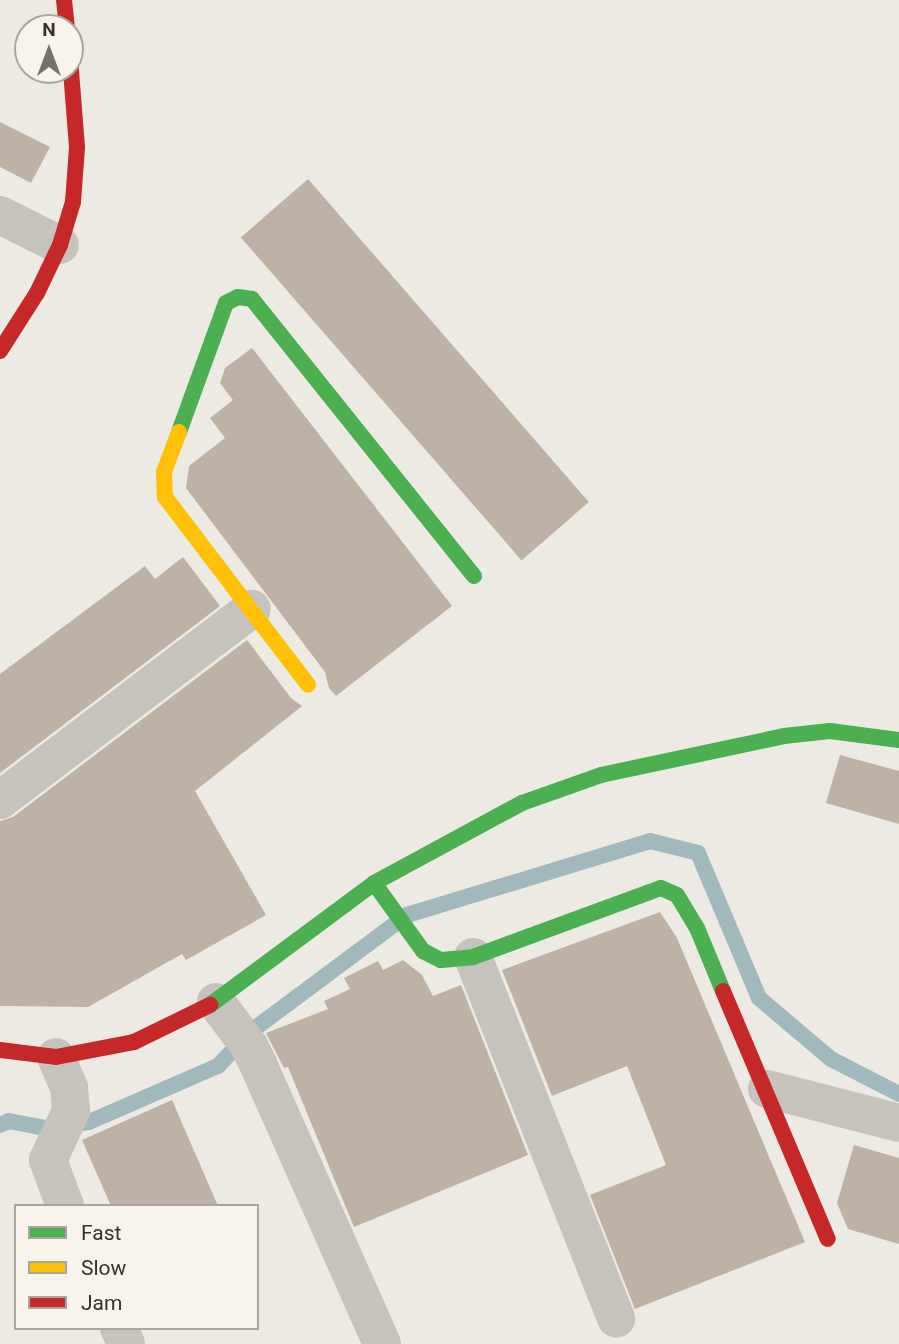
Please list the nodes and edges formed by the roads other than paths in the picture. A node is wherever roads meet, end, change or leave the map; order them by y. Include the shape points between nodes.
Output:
1 (72, 84) edge
2 (0, 215) edge
3 (60, 245) junction
4 (0, 351) edge
5 (474, 576) dead end
6 (252, 609) junction
7 (308, 685) dead end
8 (899, 740) edge
9 (0, 800) edge
10 (374, 883) junction
11 (473, 957) junction
12 (232, 1023) junction
13 (0, 1050) edge
14 (55, 1057) junction
15 (767, 1089) junction
16 (899, 1123) edge
17 (64, 1204) edge
18 (828, 1239) dead end
19 (616, 1318) dead end
20 (372, 1341) edge

1 - 3 street via 77,147 73,202
2 - 3 street
3 - 4 street via 37,293
5 - 6 street via 252,299 238,297 226,303 164,472 163,486 165,497
6 - 7 street
6 - 9 street
8 - 10 street via 830,731 784,736 601,775 522,803
10 - 11 street via 423,951 441,960
10 - 12 street via 276,953
11 - 15 street via 661,888 677,895 697,928
11 - 19 street
12 - 14 street
12 - 20 street
13 - 14 street
14 - 17 street via 69,1087 71,1111 51,1151 51,1174
15 - 16 street
15 - 18 street

